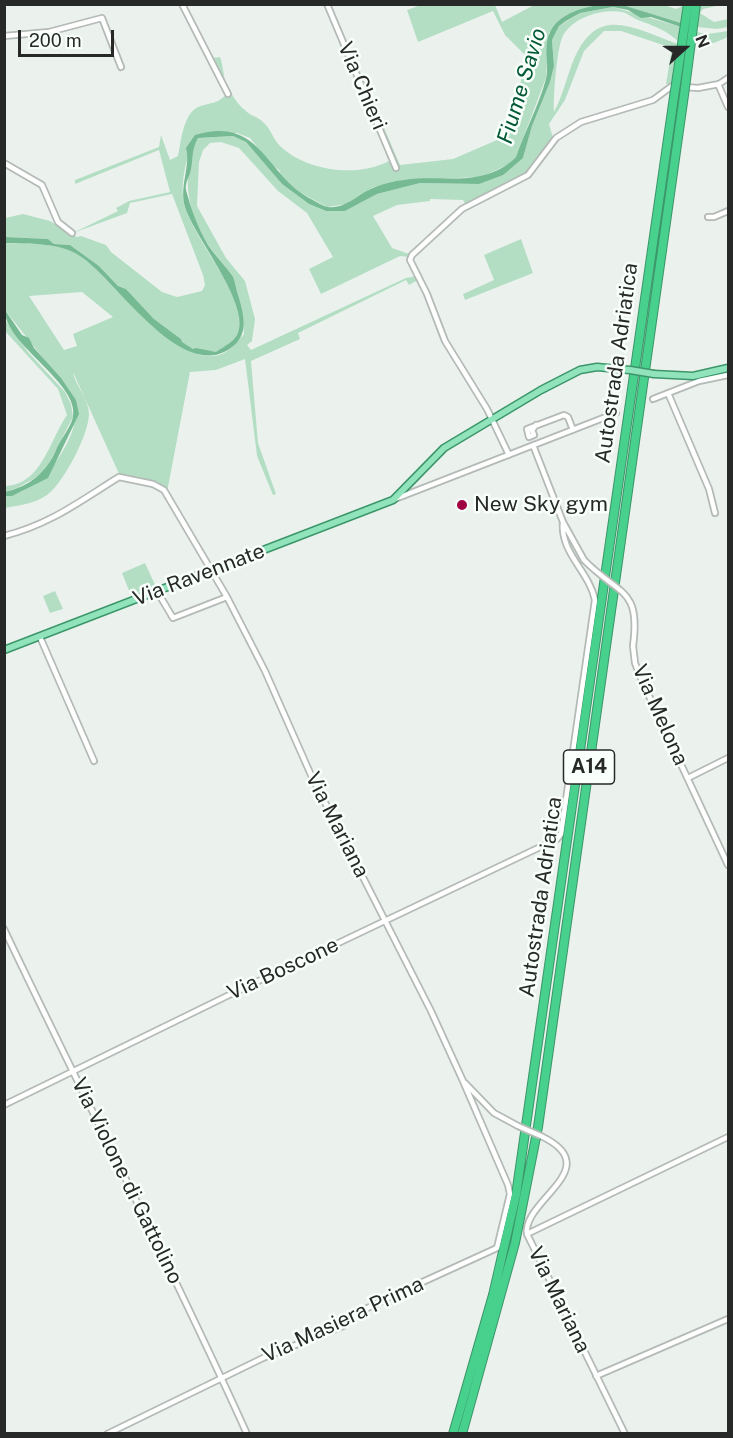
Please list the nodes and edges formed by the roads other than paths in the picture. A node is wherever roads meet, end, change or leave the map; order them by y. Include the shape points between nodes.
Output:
1 (182, 4) edge
2 (327, 4) edge
3 (688, 4) edge
4 (696, 4) edge
5 (4, 36) edge
6 (121, 67) dead end
7 (729, 78) edge
8 (718, 84) junction
9 (228, 94) dead end
10 (729, 107) edge
11 (4, 163) edge
12 (396, 168) dead end
13 (729, 212) edge
14 (708, 216) dead end
15 (72, 233) dead end
16 (729, 368) edge
17 (729, 375) edge
18 (668, 393) junction
19 (652, 399) dead end
20 (616, 413) dead end
21 (493, 419) junction
22 (536, 425) dead end
23 (573, 430) junction
24 (533, 445) junction
25 (509, 455) junction
26 (409, 486) junction
27 (420, 490) junction
28 (393, 500) junction
29 (715, 513) dead end
30 (562, 522) junction
31 (4, 536) edge
32 (211, 570) junction
33 (157, 591) junction
34 (227, 597) junction
35 (39, 637) junction
36 (4, 650) edge
37 (729, 758) edge
38 (94, 761) dead end
39 (688, 778) junction
40 (729, 866) edge
41 (386, 922) junction
42 (4, 929) edge
43 (73, 1072) junction
44 (463, 1081) junction
45 (4, 1105) edge
46 (729, 1137) edge
47 (510, 1194) joint
48 (528, 1221) junction
49 (539, 1228) junction
50 (527, 1234) junction
51 (729, 1319) edge
52 (596, 1376) junction
53 (221, 1377) junction
54 (107, 1434) edge
55 (247, 1434) edge
56 (453, 1434) edge
57 (462, 1434) edge
58 (625, 1434) edge

1 - 9 street
2 - 12 street, Via Chieri
3 - 56 highway, Autostrada Adriatica / A14, bridge via 516,1195 493,1296
4 - 57 highway, Autostrada Adriatica / A14, bridge via 538,1127 514,1243
5 - 6 street via 49,32 102,18
7 - 8 street
8 - 10 street
8 - 21 street via 672,86 653,100 581,122 556,138 528,175 462,209 412,255 410,260 444,341
11 - 15 street via 42,185 58,222
13 - 14 street via 714,218
16 - 21 main road, Via Ravennate, bridge via 693,376 597,367 580,370
17 - 18 street
18 - 19 street
18 - 29 street via 709,489
20 - 23 street, Via Ravennate
21 - 25 street
21 - 26 main road, Via Ravennate via 444,448
22 - 23 street via 564,415
23 - 24 street, Via Ravennate
24 - 25 street, Via Ravennate
24 - 30 street, Via Melona
25 - 27 street, Via Ravennate
26 - 27 street
26 - 28 main road, Via Ravennate
27 - 28 street, Via Ravennate
28 - 32 main road, Via Ravennate
30 - 39 street, Via Melona, bridge via 584,560 632,604 636,623 635,663
30 - 41 street, Via Boscone via 570,556 593,588 595,600 561,834 552,843
31 - 32 street, Via Mariana via 68,511 119,477 164,490
32 - 33 main road, Via Ravennate
32 - 34 street, Via Mariana
33 - 34 street via 173,618
33 - 35 main road, Via Ravennate
34 - 41 street, Via Mariana
35 - 36 main road, Via Ravennate
35 - 38 street
37 - 39 street
39 - 40 street, Via Melona
41 - 43 street, Via Boscone
41 - 44 street, Via Mariana
42 - 43 street, Via Violone di Gattolino
43 - 45 street, Via Boscone
43 - 53 street, Via Violone di Gattolino
44 - 47 street, Via Mariana
44 - 48 street, Via Mariana, bridge via 494,1113 559,1147 565,1174
46 - 49 street
47 - 53 street, Via Masiera Prima via 497,1248 381,1301 343,1326
48 - 49 street
48 - 50 street, Via Mariana
49 - 50 street
50 - 52 street, Via Mariana
51 - 52 street
52 - 58 street, Via Mariana
53 - 54 street, Via Masiera Prima
53 - 55 street, Via Violone di Gattolino

